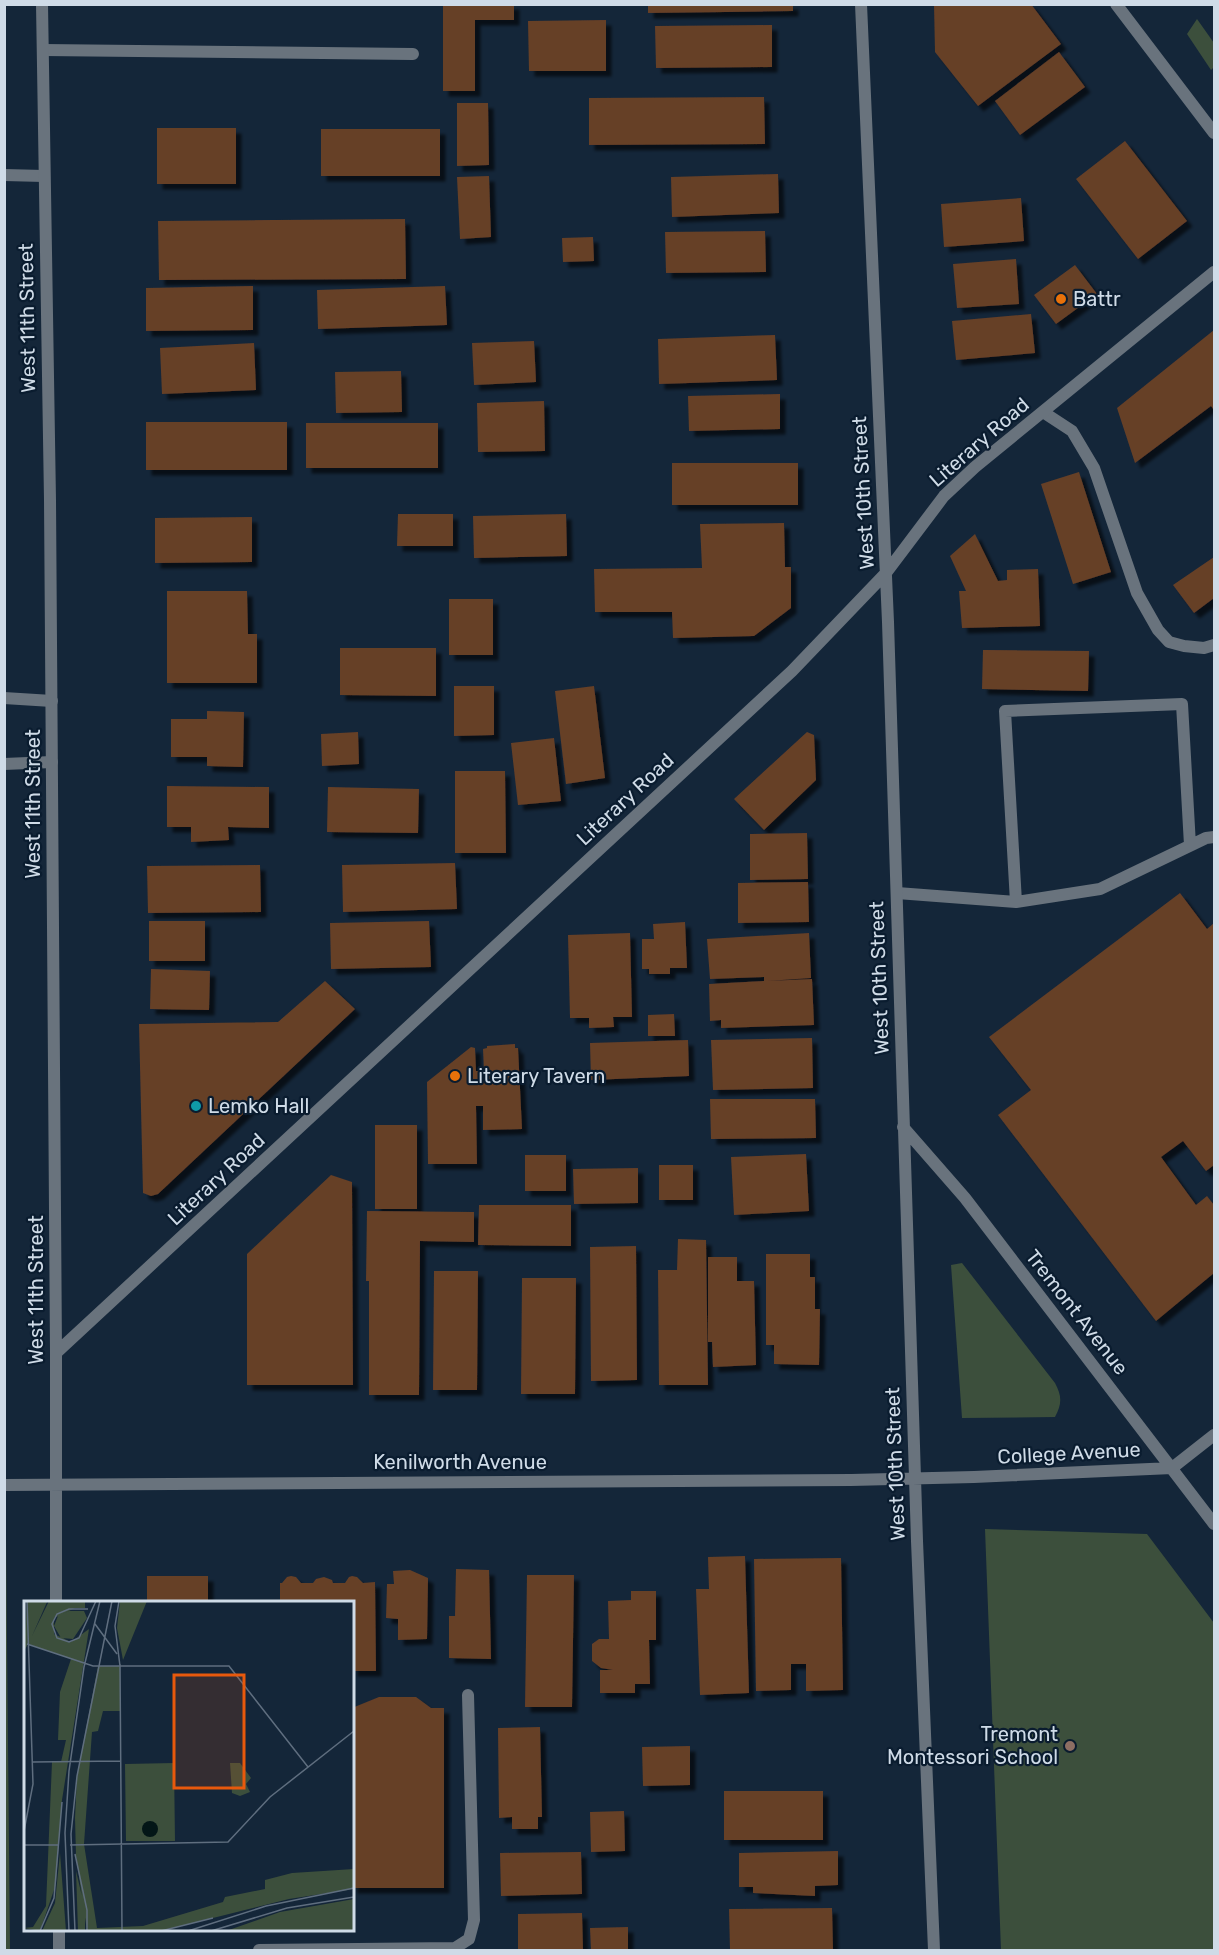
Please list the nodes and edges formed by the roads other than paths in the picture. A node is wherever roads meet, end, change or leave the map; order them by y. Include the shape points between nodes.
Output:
1 (42, 4) edge
2 (861, 4) edge
3 (1116, 4) edge
4 (43, 50) junction
5 (413, 54) dead end
6 (1215, 133) edge
7 (4, 175) edge
8 (44, 176) junction
9 (1215, 272) edge
10 (1043, 412) junction
11 (886, 573) junction
12 (1215, 645) edge
13 (4, 698) edge
14 (52, 701) junction
15 (52, 762) junction
16 (4, 764) edge
17 (1215, 837) edge
18 (1190, 845) junction
19 (897, 893) junction
20 (1017, 902) junction
21 (903, 1127) junction
22 (56, 1353) junction
23 (1215, 1435) edge
24 (1172, 1467) junction
25 (915, 1479) junction
26 (4, 1485) edge
27 (55, 1485) junction
28 (1215, 1524) edge
29 (56, 1601) edge
30 (468, 1695) dead end
31 (58, 1931) edge
32 (59, 1950) edge
33 (259, 1950) edge
34 (934, 1950) edge

1 - 4 street, West 11th Street
2 - 11 street, West 10th Street
3 - 6 street
4 - 5 street
4 - 8 street, West 11th Street
7 - 8 street
8 - 14 street, West 11th Street
9 - 10 street, Literary Road
10 - 11 street, Literary Road via 944,496
10 - 12 street via 1072,431 1094,468 1137,593 1158,630 1169,642 1184,646
11 - 19 street, West 10th Street
11 - 22 street, Literary Road via 792,671
13 - 14 street
14 - 15 street, West 11th Street
15 - 16 street
15 - 22 street, West 11th Street
17 - 18 street
18 - 20 street via 1100,889
18 - 20 street via 1182,704 1005,711
19 - 20 street
19 - 21 street, West 10th Street
21 - 24 street, Tremont Avenue via 965,1198
21 - 25 street, West 10th Street
22 - 27 street, West 11th Street
23 - 24 street
24 - 25 street, College Avenue
24 - 28 street, Tremont Avenue
25 - 27 street, Kenilworth Avenue
25 - 34 street, West 10th Street
26 - 27 street, Kenilworth Avenue
27 - 29 street, West 11th Street
30 - 33 street via 474,1920 469,1939 455,1948
31 - 32 street

